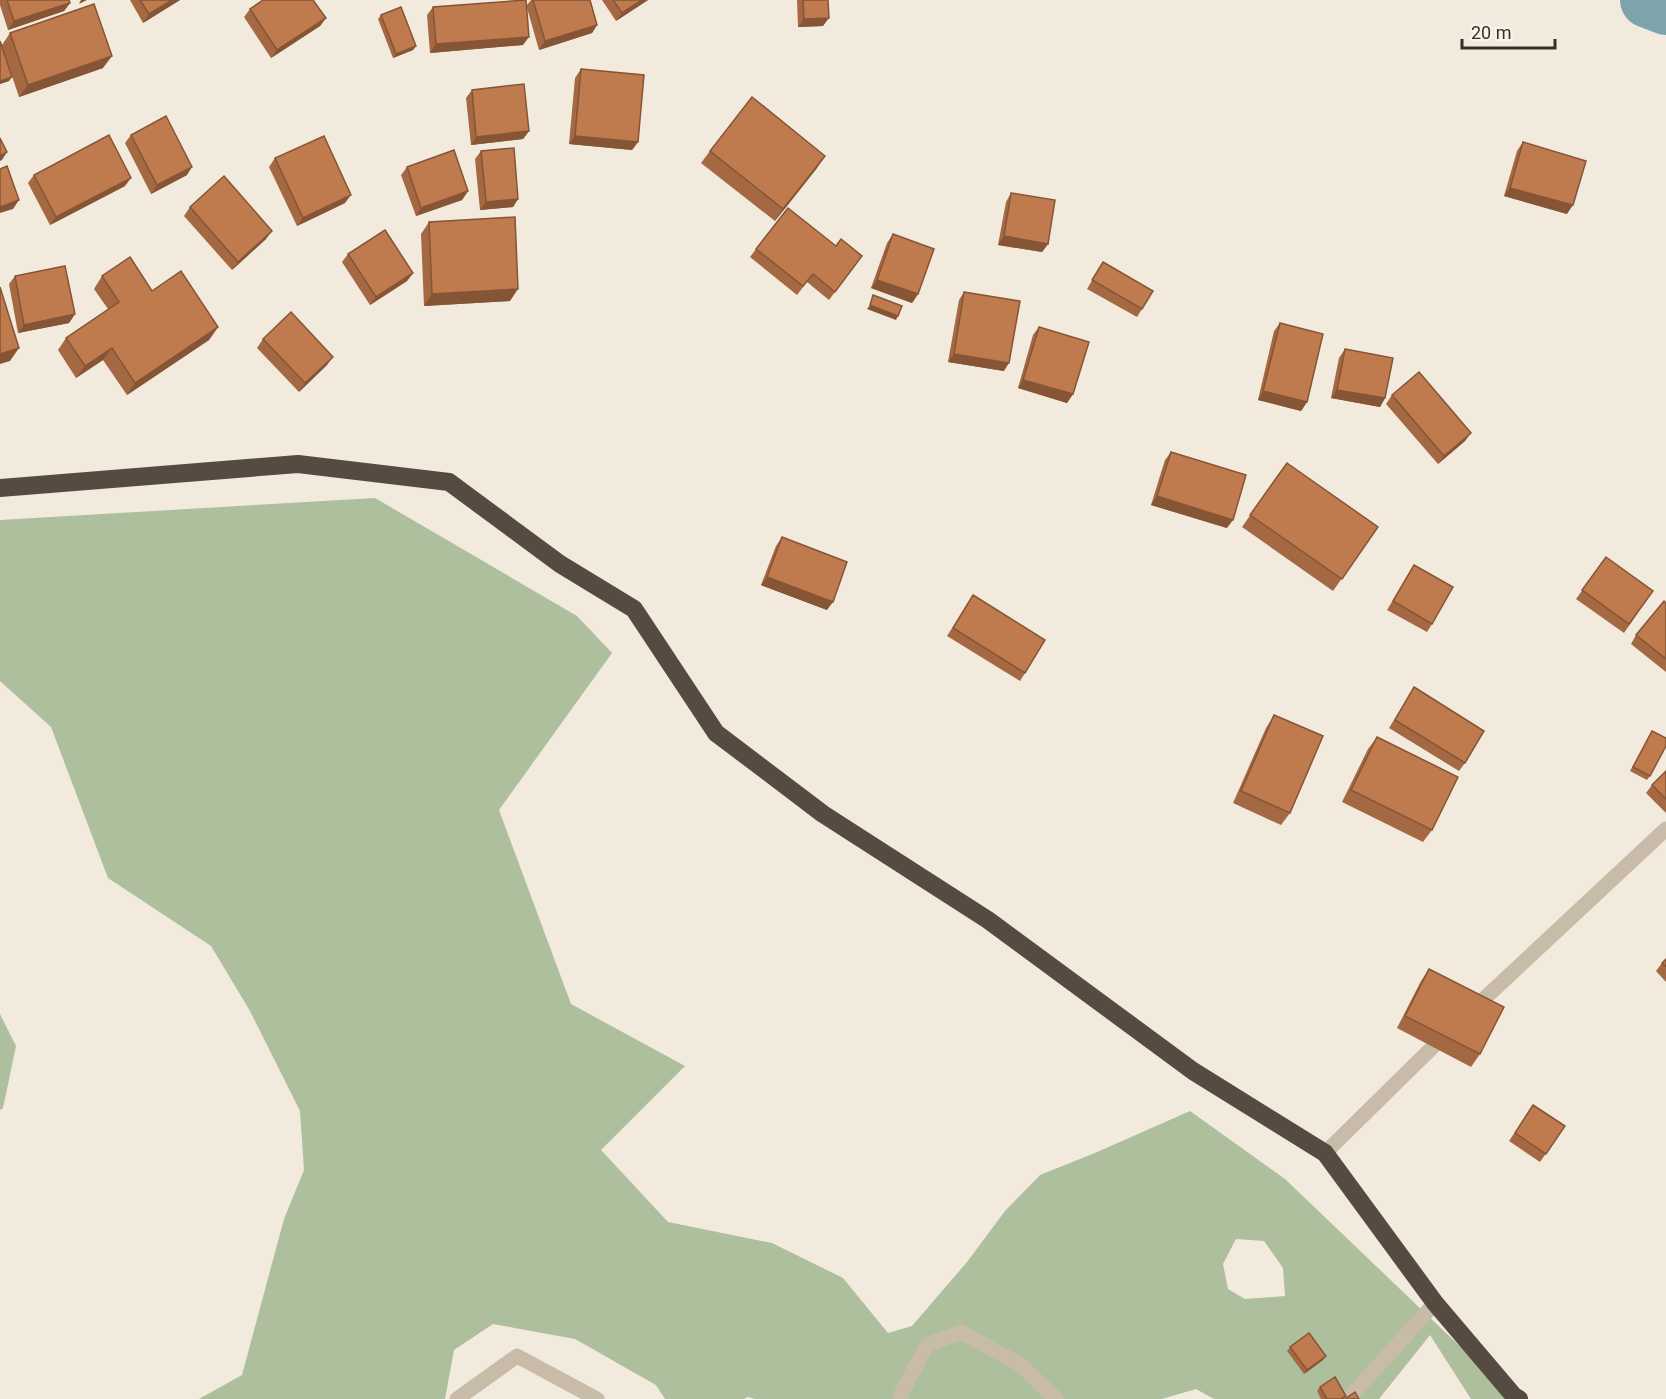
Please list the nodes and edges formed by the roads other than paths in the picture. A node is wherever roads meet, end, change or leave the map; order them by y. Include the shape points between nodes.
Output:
1 (0, 488) edge
2 (1666, 829) edge
3 (1325, 1153) junction
4 (1435, 1303) junction
5 (457, 1399) edge
6 (597, 1399) edge
7 (900, 1399) edge
8 (1056, 1399) edge
9 (1348, 1399) edge
10 (1519, 1399) edge

1 - 3 highway via 298,464 449,482 560,564 634,609 716,734 823,814 988,920 1193,1071
2 - 3 street
3 - 4 highway
4 - 9 street
4 - 10 highway
5 - 6 street via 517,1356
7 - 8 street via 927,1345 961,1332 1021,1365

